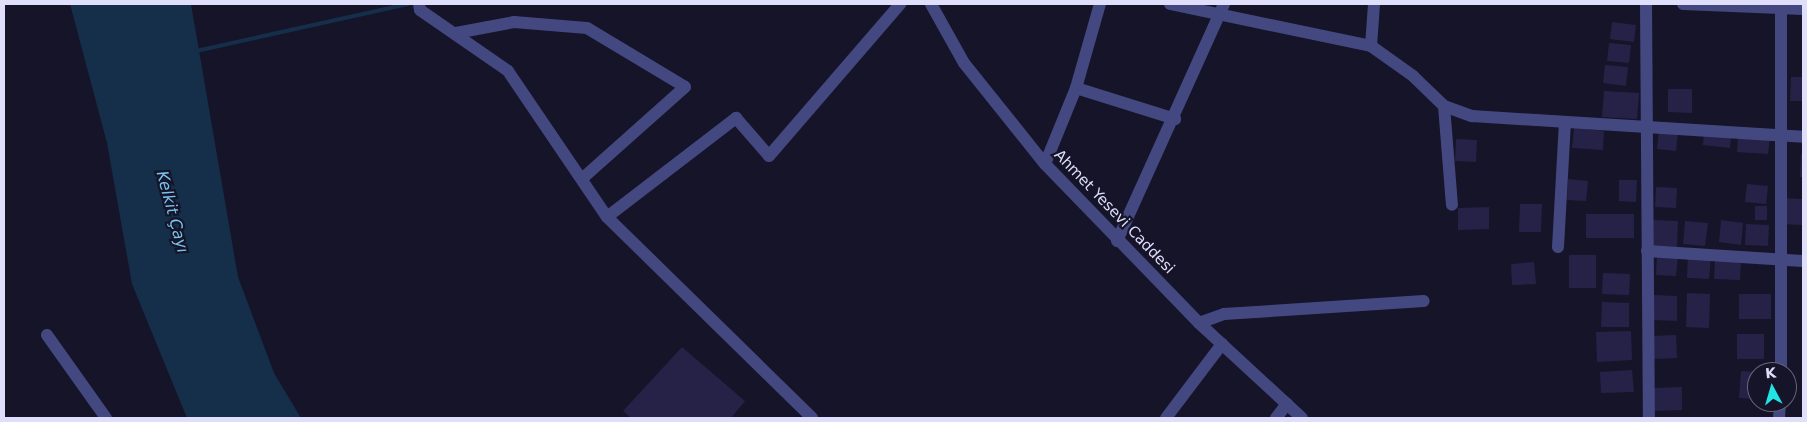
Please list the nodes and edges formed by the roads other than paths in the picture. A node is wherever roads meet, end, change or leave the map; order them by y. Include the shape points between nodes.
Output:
1 (900, 4) edge
2 (931, 4) edge
3 (1100, 4) edge
4 (1170, 4) edge
5 (1374, 4) edge
6 (1646, 4) edge
7 (1683, 4) edge
8 (1781, 6) edge
9 (420, 7) edge
10 (1222, 9) edge
11 (1803, 9) edge
12 (456, 33) junction
13 (1371, 46) junction
14 (1076, 88) junction
15 (1444, 106) junction
16 (1175, 119) junction
17 (1565, 122) junction
18 (1648, 127) junction
19 (1778, 135) junction
20 (1803, 137) edge
21 (1045, 164) junction
22 (583, 178) junction
23 (1452, 205) dead end
24 (607, 217) junction
25 (1117, 240) junction
26 (1558, 247) dead end
27 (1647, 252) junction
28 (1779, 257) junction
29 (1803, 261) edge
30 (1424, 301) dead end
31 (1199, 323) junction
32 (47, 336) dead end
33 (1222, 344) junction
34 (1781, 362) edge
35 (1287, 404) junction
36 (106, 418) edge
37 (812, 418) edge
38 (1166, 418) edge
39 (1276, 418) edge
40 (1302, 418) edge
41 (1649, 418) edge

1 - 24 street via 769,156 736,118
2 - 21 street, Ahmet Yesevi Caddesi via 970,70
3 - 14 street
4 - 10 street
5 - 13 street
6 - 18 street
7 - 8 street
8 - 11 street
8 - 19 street
9 - 12 street
10 - 13 street
10 - 16 street
12 - 22 street via 508,71
12 - 22 street via 514,22 587,28 685,88
13 - 15 street via 1413,76
14 - 16 street
14 - 21 street
15 - 17 street via 1472,116
15 - 23 street
16 - 25 street
17 - 18 street
17 - 26 street
18 - 19 street
18 - 27 street
19 - 20 street
19 - 28 street
21 - 25 street, Ahmet Yesevi Caddesi
22 - 24 street
24 - 37 street
25 - 31 street, Ahmet Yesevi Caddesi
27 - 28 street
27 - 41 street
28 - 29 street
28 - 34 street
30 - 31 street via 1224,314
31 - 33 street, Ahmet Yesevi Caddesi
32 - 36 street
33 - 35 street, Ahmet Yesevi Caddesi
33 - 38 street
35 - 39 street
35 - 40 street, Ahmet Yesevi Caddesi

